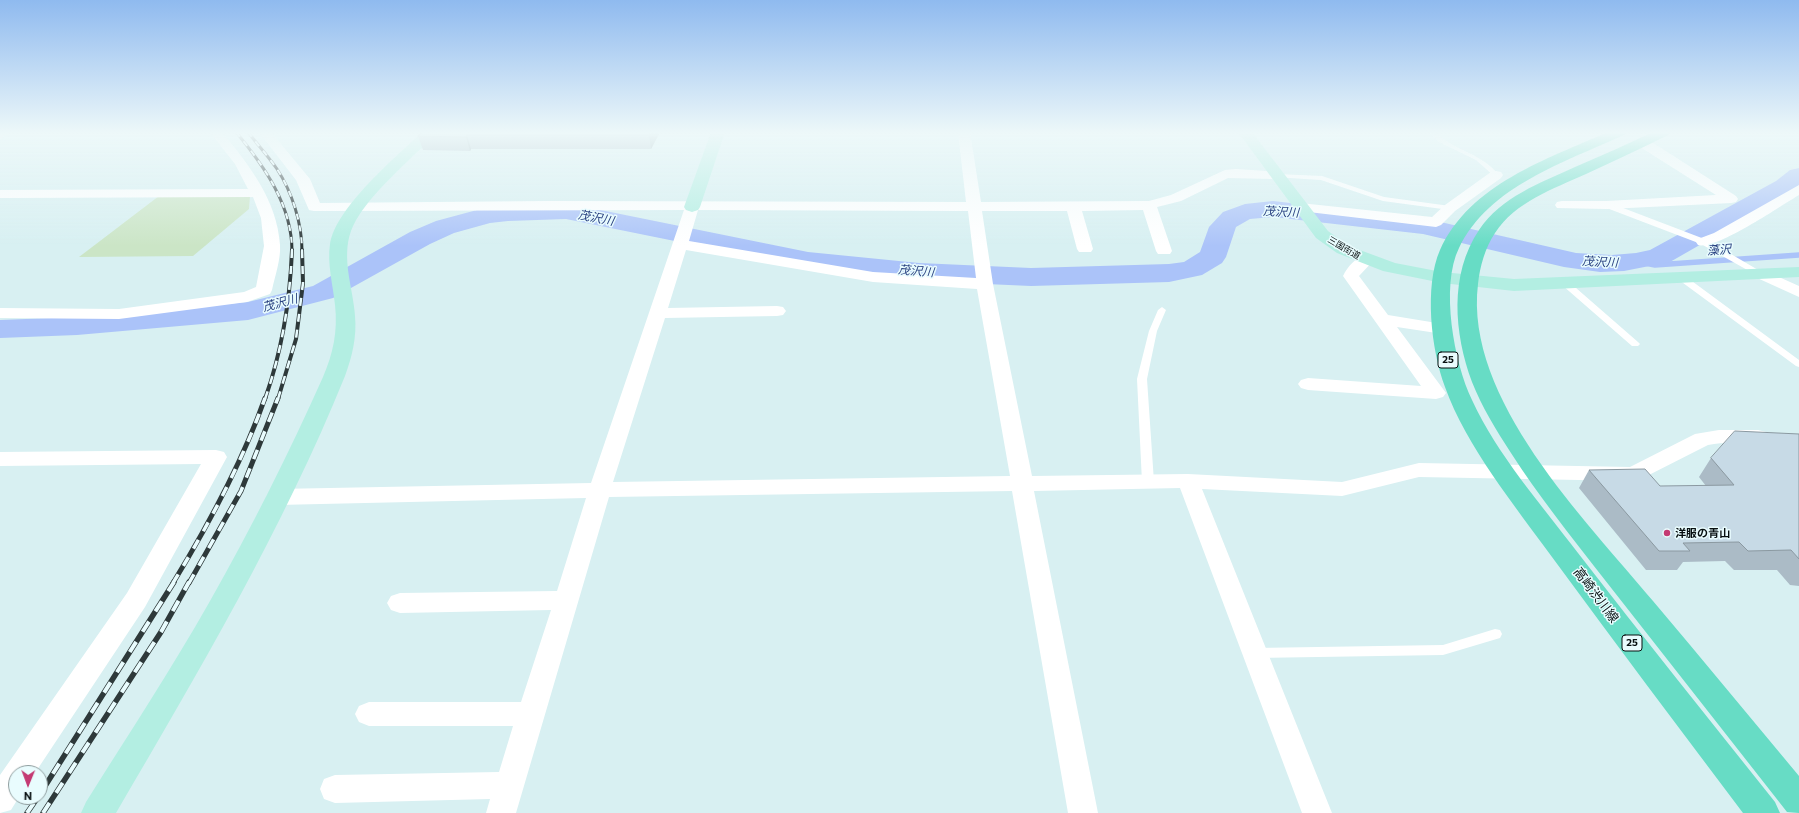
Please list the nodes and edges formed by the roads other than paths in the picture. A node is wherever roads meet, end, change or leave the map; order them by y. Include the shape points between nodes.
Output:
1 (245, 170) edge
2 (296, 170) edge
3 (393, 170) edge
4 (705, 170) edge
5 (969, 170) edge
6 (1272, 170) edge
7 (1490, 170) edge
8 (1541, 170) edge
9 (1581, 170) edge
10 (1685, 170) edge
11 (1496, 175) joint
12 (1276, 176) junction
13 (1799, 189) edge
14 (258, 193) junction
15 (0, 194) edge
16 (1149, 205) junction
17 (1562, 205) dead end
18 (1607, 205) junction
19 (357, 207) junction
20 (692, 207) junction
21 (974, 207) junction
22 (1073, 208) junction
23 (1450, 208) junction
24 (1304, 212) junction
25 (1704, 242) junction
26 (680, 244) junction
27 (1085, 250) dead end
28 (1164, 251) dead end
29 (1366, 260) junction
30 (1799, 272) edge
31 (1762, 274) junction
32 (1442, 277) junction
33 (984, 278) junction
34 (1682, 278) junction
35 (1468, 282) junction
36 (1565, 283) junction
37 (1799, 292) edge
38 (1162, 310) dead end
39 (777, 311) dead end
40 (0, 313) edge
41 (658, 313) junction
42 (1382, 319) junction
43 (1443, 329) junction
44 (1635, 344) dead end
45 (1799, 364) edge
46 (1308, 384) dead end
47 (1799, 447) edge
48 (0, 459) edge
49 (1502, 471) junction
50 (1536, 472) junction
51 (1188, 481) junction
52 (1148, 482) junction
53 (1021, 483) junction
54 (600, 490) junction
55 (277, 498) junction
56 (566, 600) junction
57 (400, 603) dead end
58 (1495, 634) dead end
59 (1255, 653) junction
60 (369, 714) dead end
61 (532, 714) junction
62 (23, 765) edge
63 (510, 786) junction
64 (8, 788) edge
65 (335, 788) dead end
66 (0, 800) edge
67 (1799, 801) edge
68 (98, 813) edge
69 (502, 813) edge
70 (1083, 813) edge
71 (1317, 813) edge
72 (1763, 813) edge

1 - 14 street
2 - 19 street via 303,179 314,207
3 - 19 street
4 - 20 street
5 - 21 street
6 - 12 street, 三国街道
7 - 11 lane
8 - 32 main road, 25 via 1512,184 1481,205 1447,256
9 - 35 main road, 25 via 1514,204 1501,214 1482,240 1470,269
10 - 18 street via 1730,199
11 - 23 street
12 - 16 street via 1225,174 1176,198
12 - 23 lane via 1322,178 1383,199
12 - 24 street, 三国街道
13 - 25 street via 1719,236
14 - 15 street
14 - 40 street via 268,218 272,246 264,290 247,296 119,314
16 - 22 street
16 - 28 street
17 - 18 street
18 - 25 lane
19 - 20 street
19 - 55 street via 339,240 340,284 346,326 344,345 334,374
20 - 21 street
20 - 26 street
21 - 22 street
21 - 33 street
22 - 27 street
23 - 24 street via 1436,222
24 - 29 street, 三国街道 via 1325,237
25 - 31 lane
26 - 33 street via 873,277
26 - 41 street
29 - 32 street, 三国街道
29 - 42 street via 1351,276
30 - 31 street, 三国街道
31 - 34 street, 三国街道
31 - 37 street
32 - 35 street, 三国街道
32 - 43 main road, 25
33 - 53 street
34 - 36 street, 三国街道
34 - 45 lane
35 - 36 street, 三国街道 via 1514,285
35 - 50 main road, 25 via 1467,311 1476,361 1483,382
36 - 44 lane
38 - 52 lane via 1153,331 1142,379
39 - 41 street
41 - 54 street
42 - 43 street
42 - 46 street via 1436,394
43 - 49 main road, 25 via 1450,372 1460,400
47 - 50 street via 1758,437 1719,436 1702,439 1633,474
48 - 62 street via 216,457 136,600
49 - 50 street
49 - 51 street via 1419,470 1342,489
49 - 72 main road, 高崎渋川線 / 25
50 - 67 main road, 25 via 1554,498
51 - 52 street
51 - 59 street
52 - 53 street
53 - 54 street
53 - 70 street
54 - 55 street
54 - 56 street
55 - 68 street via 202,642
56 - 57 street
56 - 61 street
58 - 59 lane via 1444,650
59 - 71 street
60 - 61 street
61 - 63 street
63 - 65 street
63 - 69 street
64 - 66 street

